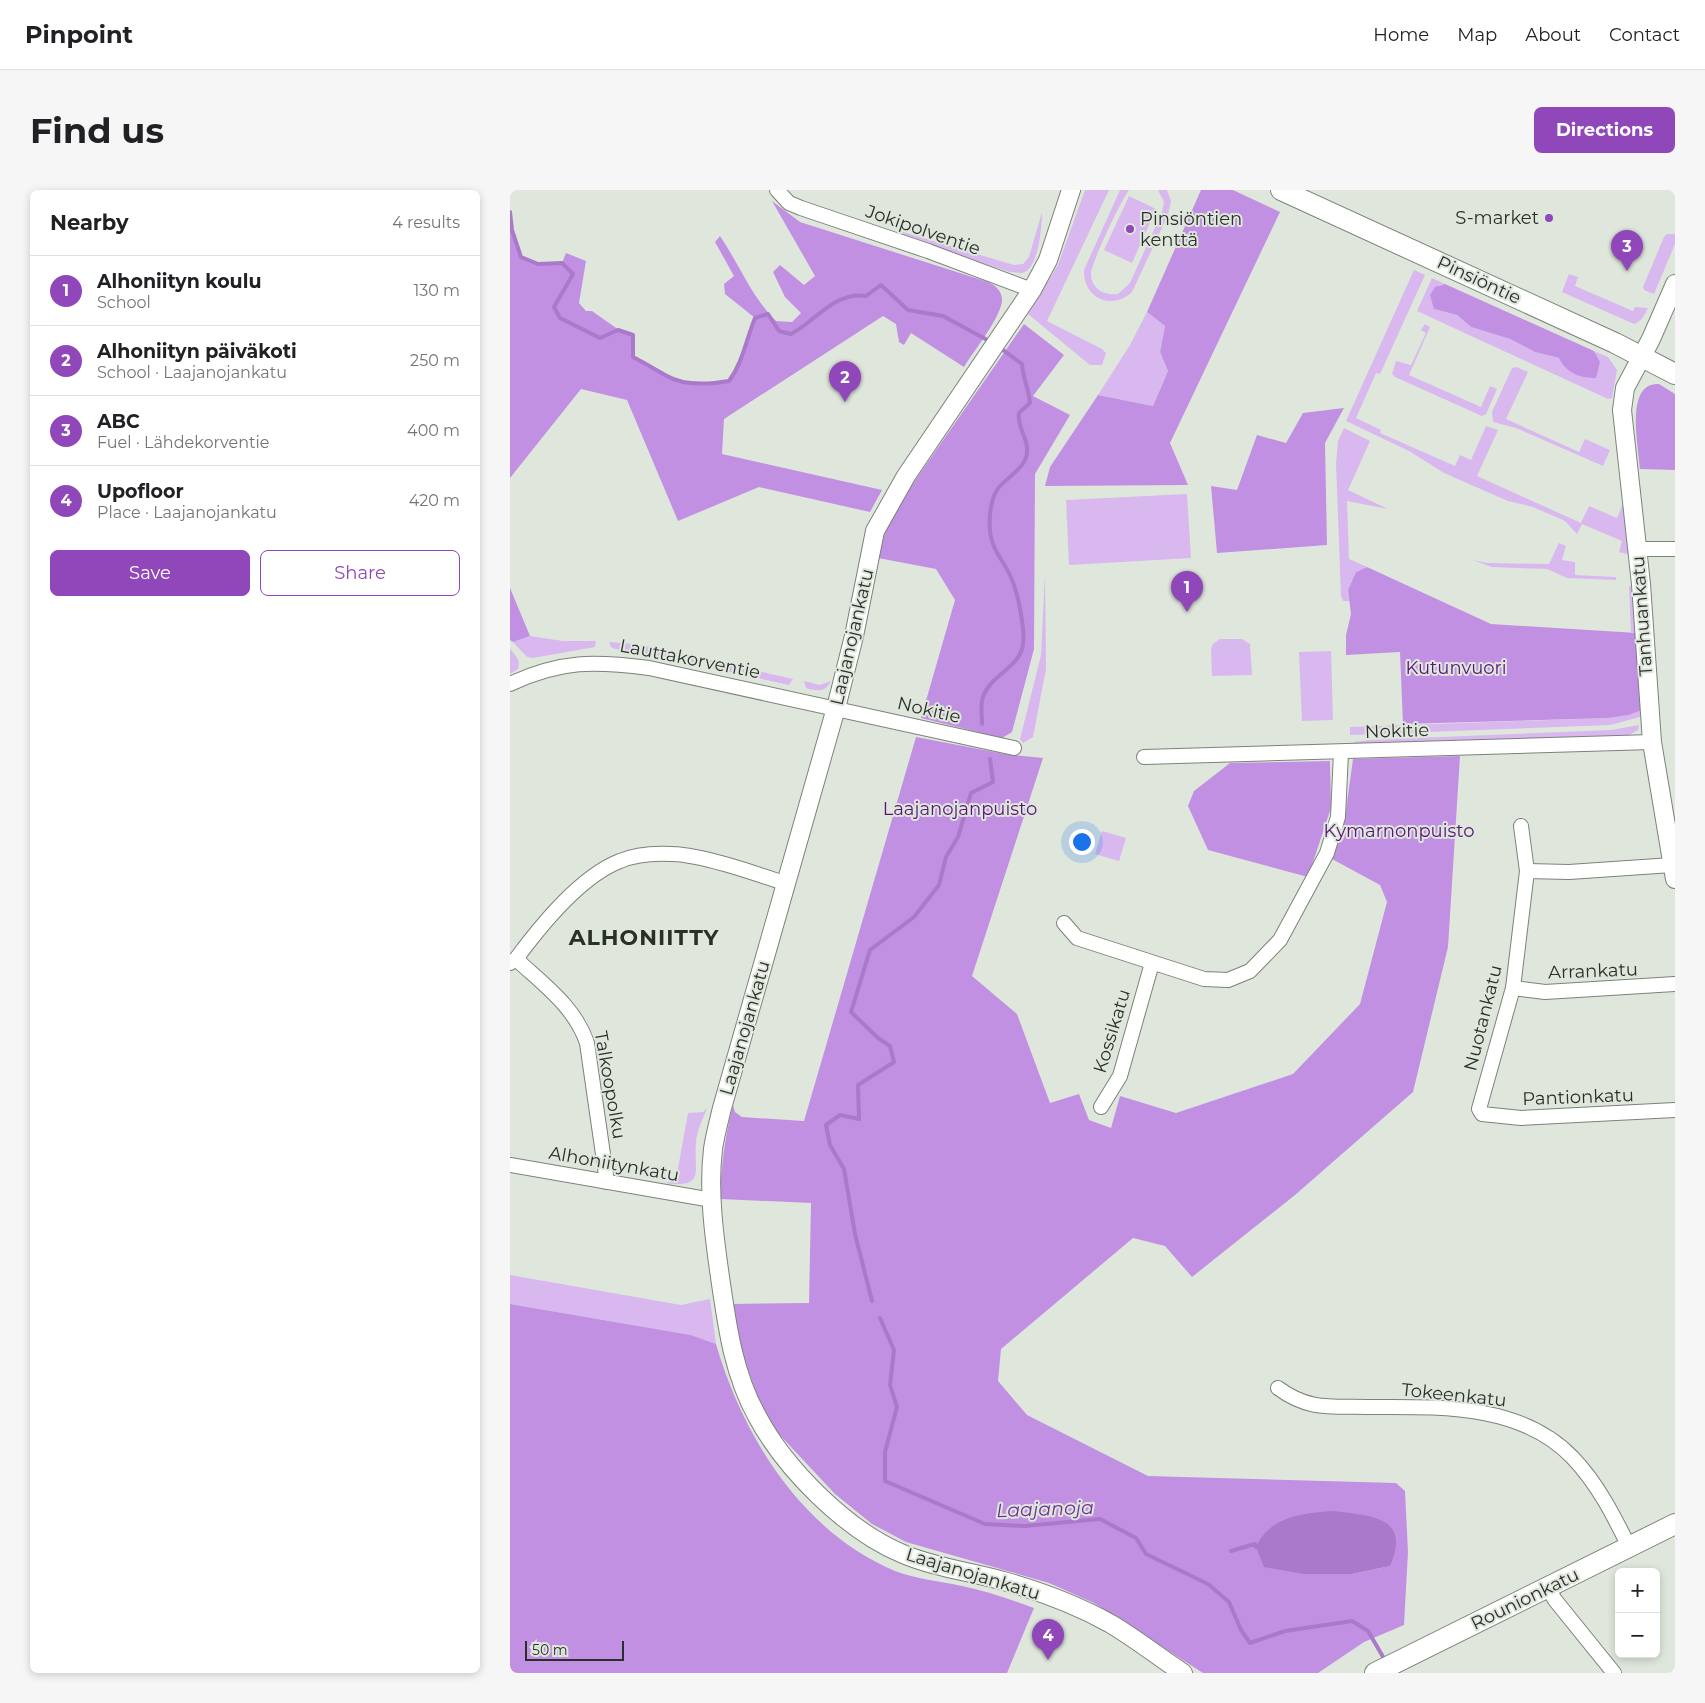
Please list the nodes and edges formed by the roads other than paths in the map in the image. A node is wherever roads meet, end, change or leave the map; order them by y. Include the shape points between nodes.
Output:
1 (776, 190) edge
2 (1071, 190) edge
3 (1281, 190) edge
4 (1675, 284) edge
5 (1032, 290) junction
6 (1642, 356) junction
7 (1675, 374) edge
8 (1637, 549) junction
9 (1675, 549) edge
10 (510, 684) edge
11 (836, 708) junction
12 (1652, 742) junction
13 (1014, 748) dead end
14 (1341, 752) junction
15 (1144, 757) dead end
16 (1521, 826) dead end
17 (1527, 871) junction
18 (1674, 872) edge
19 (787, 884) junction
20 (1064, 923) dead end
21 (513, 962) edge
22 (1152, 963) junction
23 (1675, 984) edge
24 (1513, 988) junction
25 (1102, 1107) dead end
26 (1675, 1110) edge
27 (1482, 1114) joint
28 (510, 1165) edge
29 (607, 1182) junction
30 (712, 1200) junction
31 (1278, 1388) dead end
32 (1675, 1524) edge
33 (1629, 1547) junction
34 (1548, 1588) junction
35 (1183, 1673) edge
36 (1375, 1673) edge
37 (1614, 1673) edge

1 - 5 street, Jokipolventie via 801,208
2 - 5 street, Laajanojankatu via 1061,228
3 - 6 main road, Pinsiöntie
4 - 6 street, Tanhuankatu
5 - 11 street, Laajanojankatu via 906,476 875,531
6 - 7 main road, Pinsiöntie
6 - 8 street, Tanhuankatu via 1625,388 1622,410
8 - 9 street
8 - 12 street, Tanhuankatu
10 - 11 street, Lauttakorventie via 535,672 602,662 678,674
11 - 13 street, Nokitie
11 - 19 street, Laajanojankatu
12 - 14 street, Nokitie
12 - 18 street, Tanhuankatu
14 - 15 street, Nokitie
14 - 22 street via 1338,817 1327,853 1275,947 1250,971 1228,980 1204,979
16 - 17 street, Nuotankatu
17 - 18 street
17 - 24 street, Nuotankatu
19 - 21 street via 674,854 645,854 620,861 595,874 554,913
19 - 30 street, Laajanojankatu via 718,1122 713,1149
20 - 22 street via 1077,938
21 - 29 street, Talkoopolku via 564,1003 582,1029 587,1043
22 - 25 street, Kossikatu via 1120,1076
23 - 24 street, Arrankatu via 1545,992
24 - 27 street, Nuotankatu via 1479,1109
26 - 27 street, Pantionkatu via 1522,1118
28 - 29 street, Alhoniitynkatu
29 - 30 street, Alhoniitynkatu
30 - 35 street, Laajanojankatu via 730,1346 742,1382 757,1417 783,1456 823,1498 864,1532 902,1554 1006,1582 1073,1606 1110,1624
31 - 33 street, Tokeenkatu via 1291,1398 1311,1406 1415,1407 1486,1414 1512,1419 1535,1429 1572,1458 1598,1490
32 - 33 main road, Rounionkatu
33 - 34 main road, Rounionkatu
34 - 36 main road, Rounionkatu
34 - 37 street

